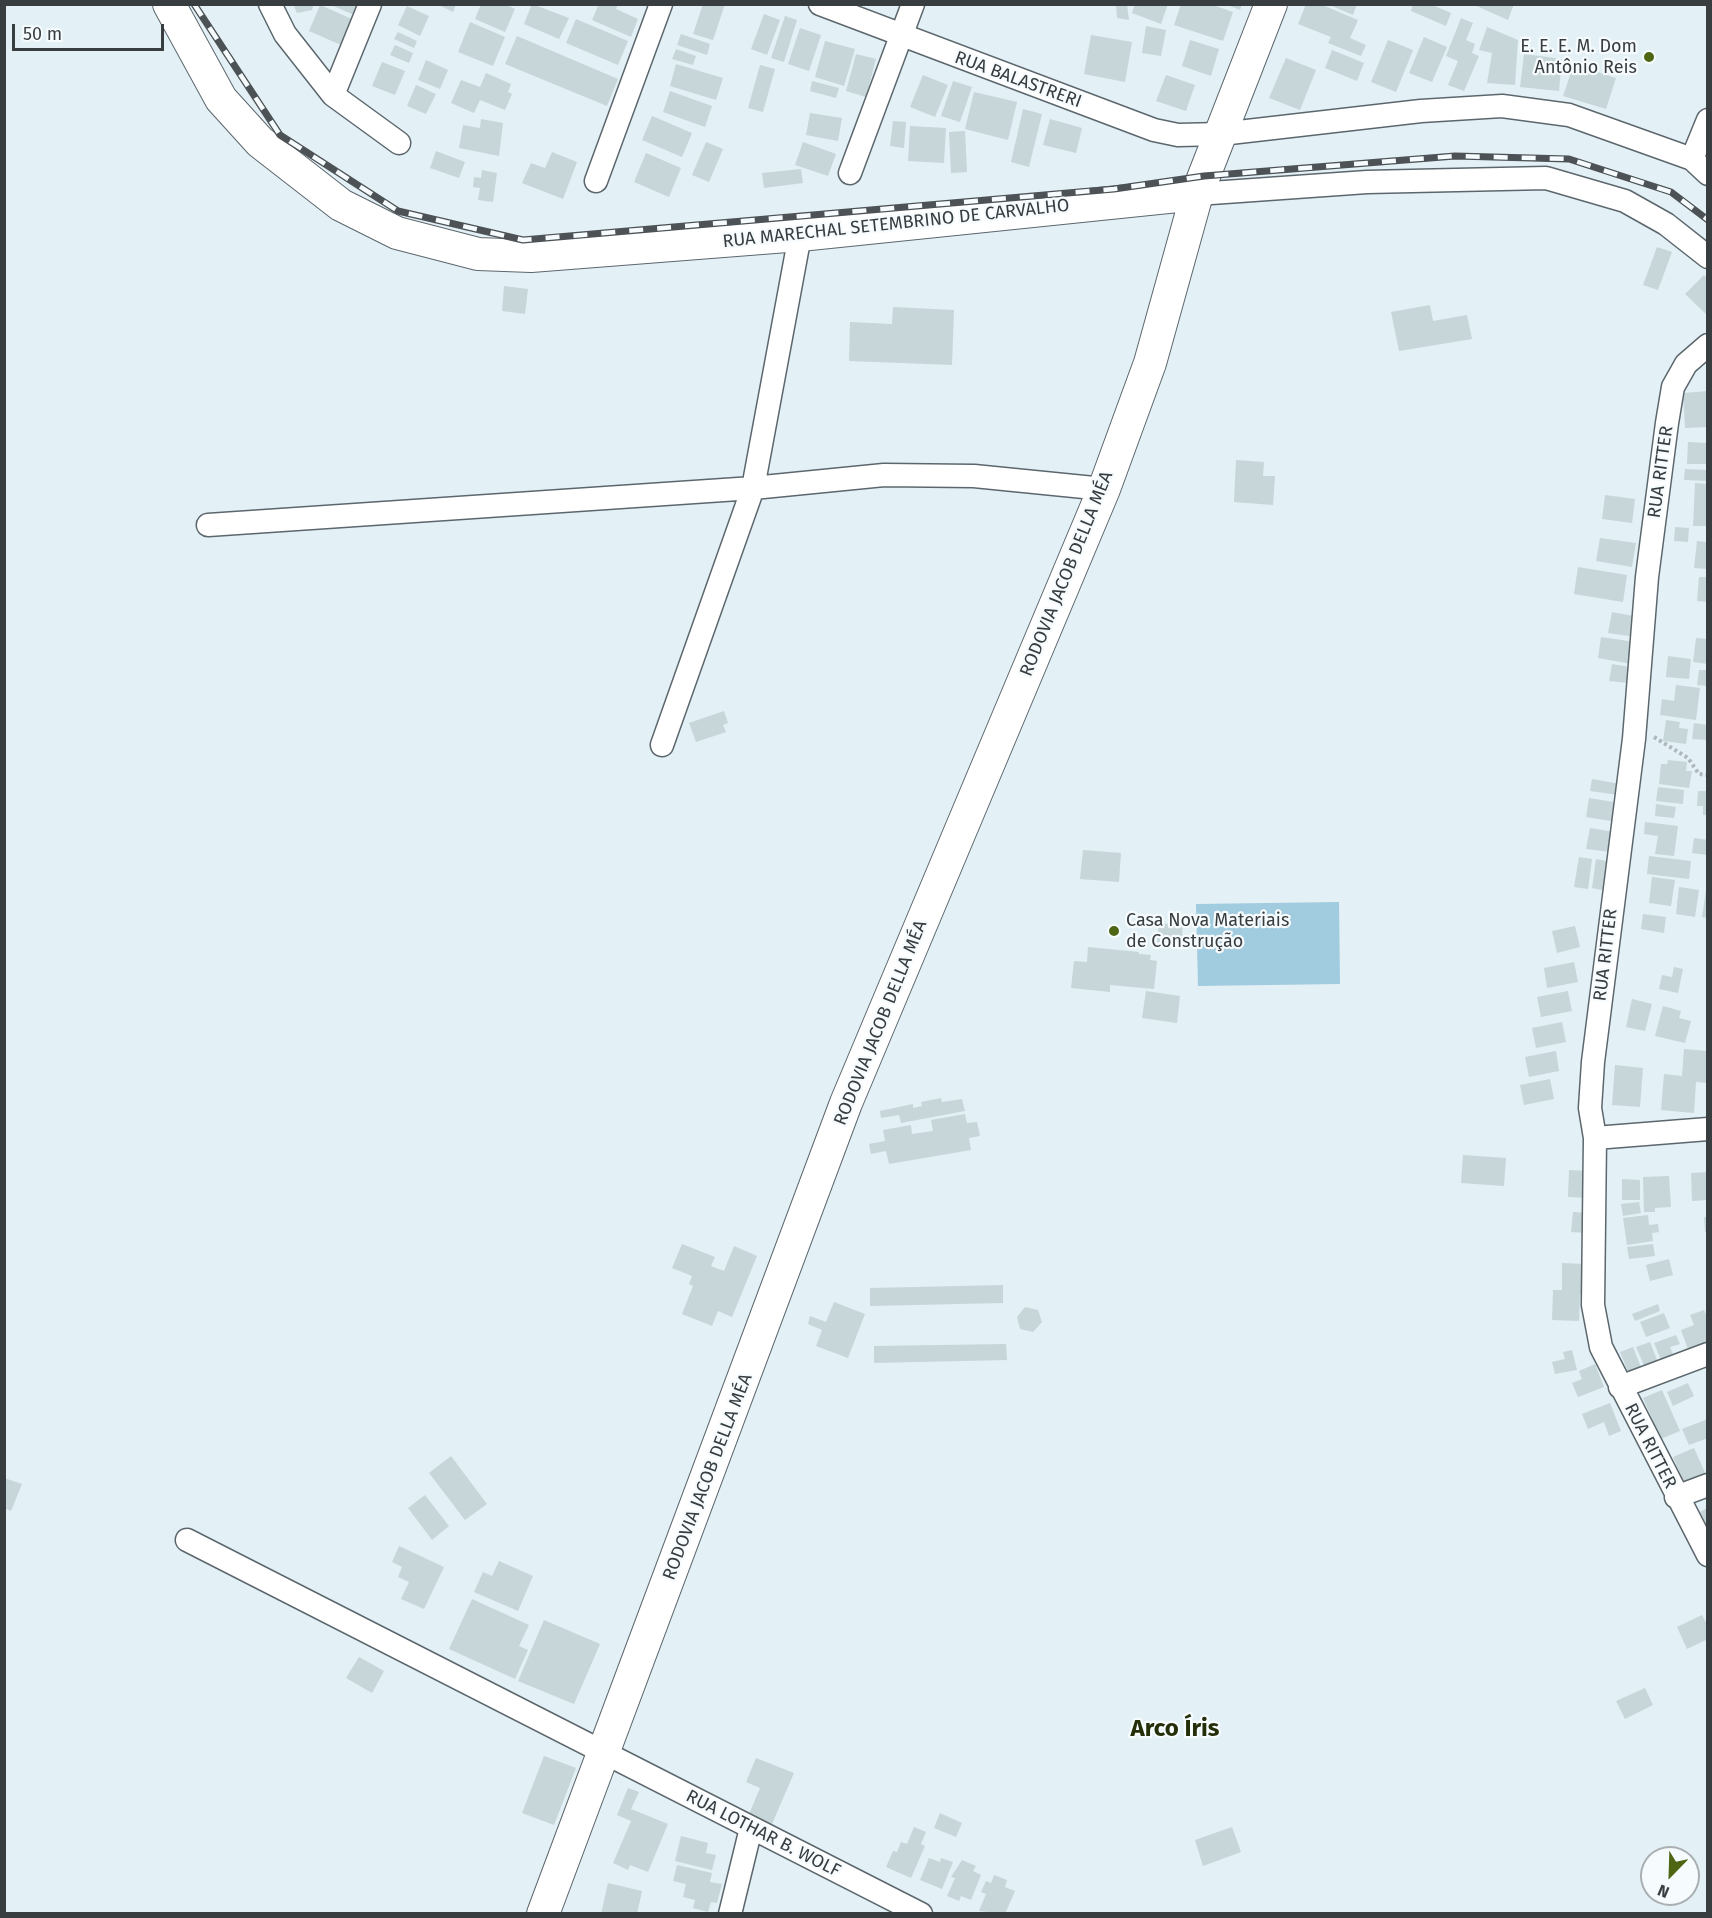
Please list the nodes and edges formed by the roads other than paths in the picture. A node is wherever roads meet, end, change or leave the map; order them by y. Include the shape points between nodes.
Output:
1 (169, 4) edge
2 (270, 4) edge
3 (370, 4) edge
4 (661, 4) edge
5 (820, 4) edge
6 (914, 4) edge
7 (1271, 4) edge
8 (901, 36) junction
9 (333, 95) junction
10 (1707, 120) edge
11 (1221, 134) junction
12 (399, 143) dead end
13 (1700, 167) edge
14 (850, 173) dead end
15 (596, 181) dead end
16 (1197, 194) junction
17 (800, 235) junction
18 (1707, 257) edge
19 (1707, 345) edge
20 (753, 488) junction
21 (1104, 489) junction
22 (208, 525) dead end
23 (662, 745) dead end
24 (1707, 1129) edge
25 (1595, 1138) junction
26 (1707, 1354) edge
27 (1620, 1387) junction
28 (1707, 1485) edge
29 (1676, 1497) junction
30 (186, 1540) dead end
31 (1707, 1555) edge
32 (604, 1754) junction
33 (752, 1828) junction
34 (920, 1913) edge
35 (543, 1914) edge
36 (730, 1914) edge

1 - 17 street, RUA MARECHAL SETEMBRINO DE CARVALHO via 221,99 260,142 341,205 397,232 478,254 531,256
2 - 9 street via 285,34
3 - 9 street
4 - 15 street
5 - 8 street, RUA BALASTRERI
6 - 8 street
7 - 11 street, RODOVIA JACOB DELLA MÉA
8 - 11 street, RUA BALASTRERI via 1154,130 1178,135
8 - 14 street
9 - 12 street
10 - 13 street
11 - 13 street via 1420,111 1502,106 1569,115
11 - 16 street, RODOVIA JACOB DELLA MÉA
16 - 17 street, RUA MARECHAL SETEMBRINO DE CARVALHO
16 - 18 street, RUA MARECHAL SETEMBRINO DE CARVALHO via 1367,182 1546,178 1624,201 1666,224
16 - 21 street, RODOVIA JACOB DELLA MÉA via 1150,363
17 - 20 street
19 - 25 street, RUA RITTER via 1686,364 1673,387 1647,577 1635,725 1593,1062 1590,1108
20 - 21 street via 884,475 974,476
20 - 22 street
20 - 23 street
21 - 32 street, RODOVIA JACOB DELLA MÉA via 846,1103
24 - 25 street
25 - 27 street, RUA RITTER via 1593,1305 1601,1347
26 - 27 street
27 - 29 street, RUA RITTER
28 - 29 street
29 - 31 street, RUA RITTER
30 - 32 street, RUA LOTHAR B. WOLF
32 - 33 street, RUA LOTHAR B. WOLF
32 - 35 street, RODOVIA JACOB DELLA MÉA
33 - 34 street, RUA LOTHAR B. WOLF
33 - 36 street

